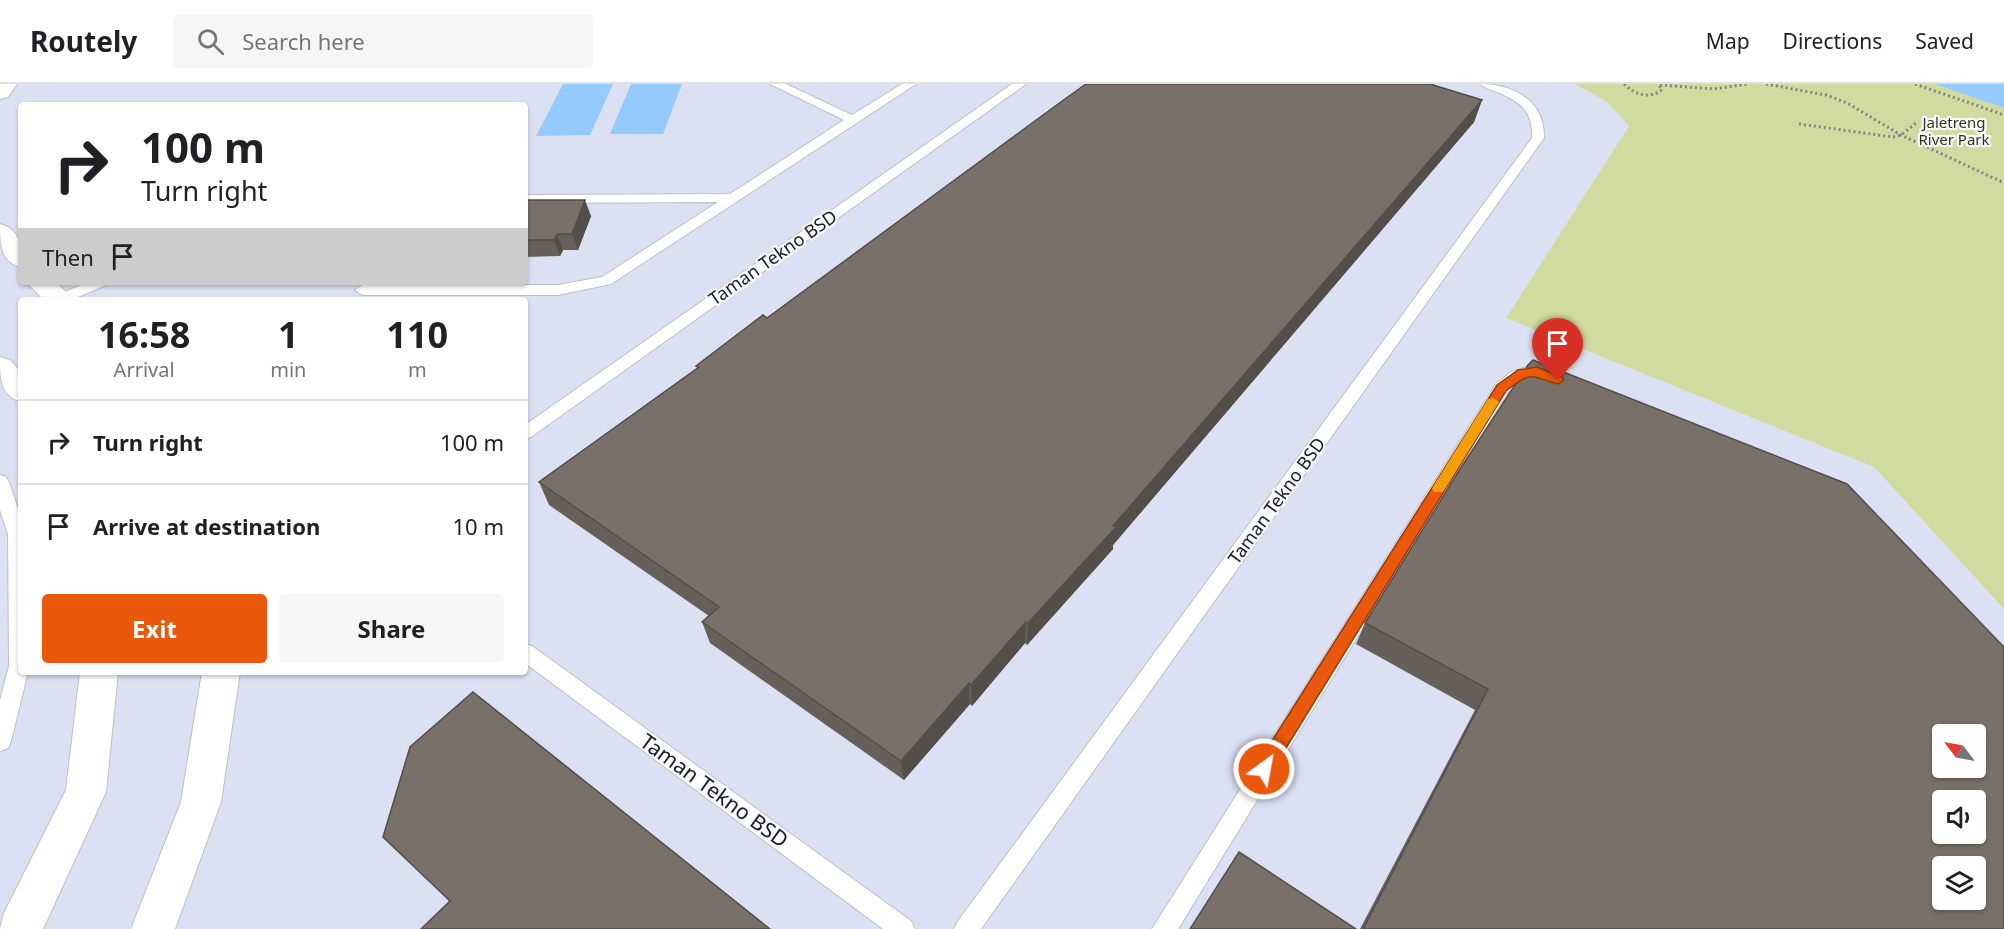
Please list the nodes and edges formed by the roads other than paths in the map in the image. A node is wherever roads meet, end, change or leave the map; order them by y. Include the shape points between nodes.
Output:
1 (6, 84) edge
2 (776, 84) edge
3 (910, 84) edge
4 (1020, 84) edge
5 (1486, 84) edge
6 (0, 92) edge
7 (853, 120) junction
8 (731, 198) junction
9 (528, 199) edge
10 (0, 232) edge
11 (18, 255) edge
12 (43, 285) edge
13 (94, 285) edge
14 (362, 290) dead end
15 (57, 297) edge
16 (67, 297) edge
17 (0, 367) edge
18 (1559, 381) edge
19 (18, 388) edge
20 (528, 431) edge
21 (0, 482) edge
22 (18, 600) edge
23 (528, 654) edge
24 (18, 670) edge
25 (99, 675) edge
26 (220, 675) edge
27 (0, 741) edge
28 (20, 929) edge
29 (153, 929) edge
30 (903, 929) edge
31 (966, 929) edge
32 (1164, 929) edge

1 - 6 main road
2 - 7 lane
3 - 7 lane
4 - 20 lane, Taman Tekno BSD
5 - 31 lane, Taman Tekno BSD via 1525,104 1538,119 1538,138
7 - 8 lane
8 - 9 lane
8 - 14 lane via 606,281 558,290
10 - 11 main road
12 - 15 main road
13 - 16 lane
17 - 19 main road
18 - 32 lane via 1537,372 1522,372 1502,388
21 - 22 lane via 17,534
23 - 30 lane, Taman Tekno BSD
24 - 27 lane
25 - 28 main road via 86,792
26 - 29 main road via 201,802

